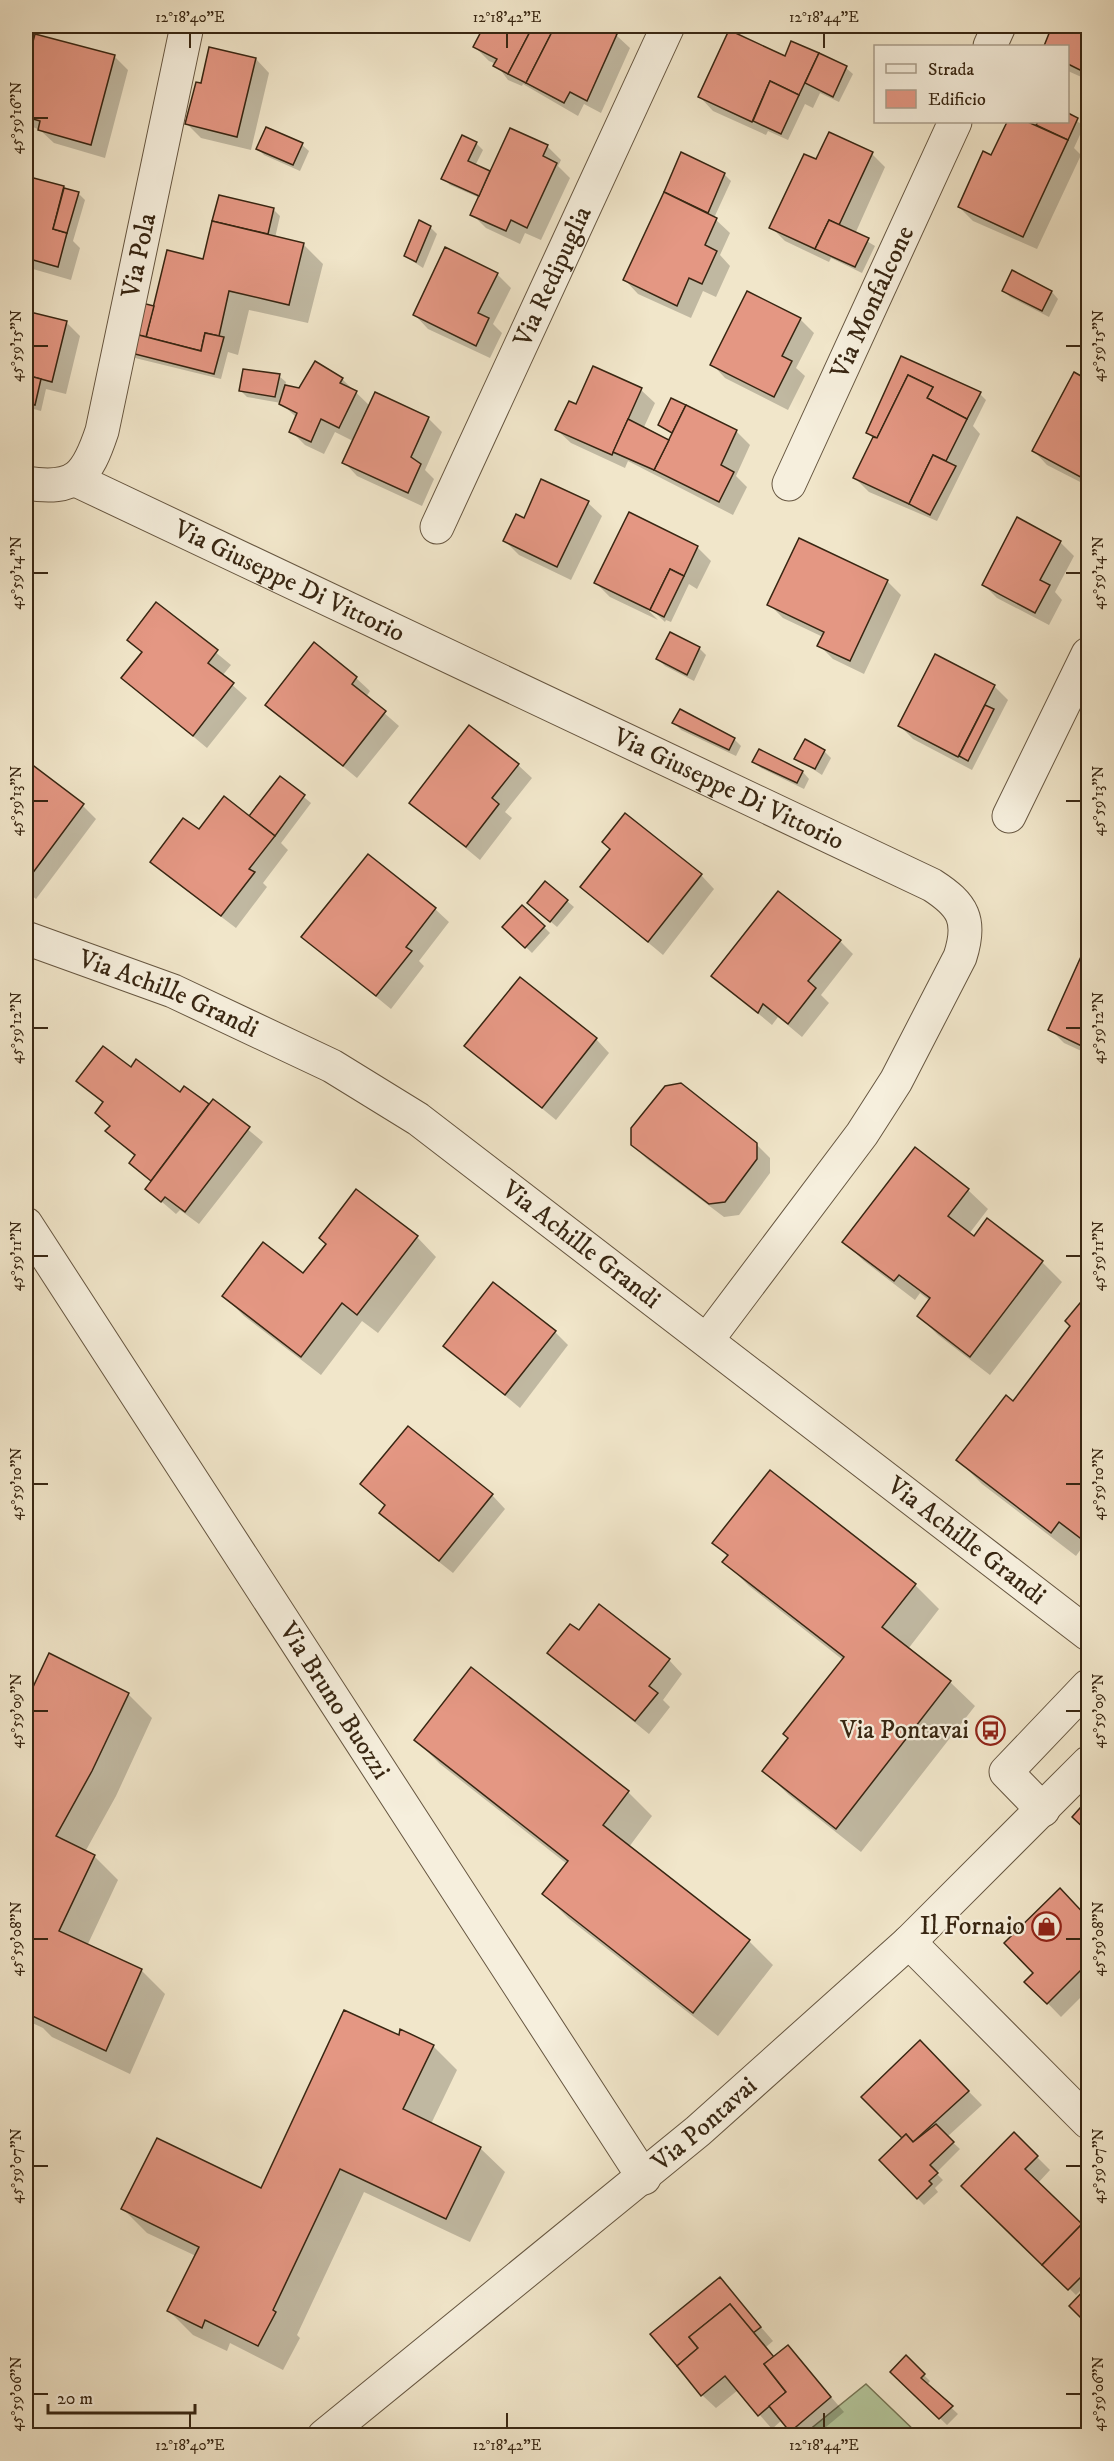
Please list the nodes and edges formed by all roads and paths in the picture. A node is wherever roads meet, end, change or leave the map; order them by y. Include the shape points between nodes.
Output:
1 (187, 26) edge
2 (668, 26) edge
3 (999, 26) edge
4 (990, 45) edge
5 (955, 123) edge
6 (76, 480) junction
7 (26, 483) edge
8 (789, 484) dead end
9 (437, 527) dead end
10 (1089, 654) edge
11 (1008, 816) dead end
12 (26, 938) edge
13 (26, 1224) edge
14 (707, 1340) junction
15 (1089, 1634) edge
16 (1089, 1686) edge
17 (1089, 1763) edge
18 (1043, 1810) junction
19 (909, 1942) junction
20 (1089, 2121) edge
21 (644, 2178) junction
22 (324, 2436) edge

1 - 6 street, Via Pola via 102,431 93,459
2 - 9 street, Via Redipuglia
3 - 4 street
5 - 8 street, Via Monfalcone
6 - 7 street via 63,485
6 - 14 street, Via Giuseppe Di Vittorio via 932,885 961,909 965,941 960,957 896,1082 862,1134
10 - 11 street
12 - 14 street, Via Achille Grandi via 173,991 332,1066 418,1119
13 - 21 street, Via Bruno Buozzi
14 - 15 street, Via Achille Grandi
16 - 18 street via 1006,1772
17 - 18 street, Via Pontavai
18 - 19 street, Via Pontavai
19 - 20 street
19 - 21 street, Via Pontavai
21 - 22 street, Via Pontavai

